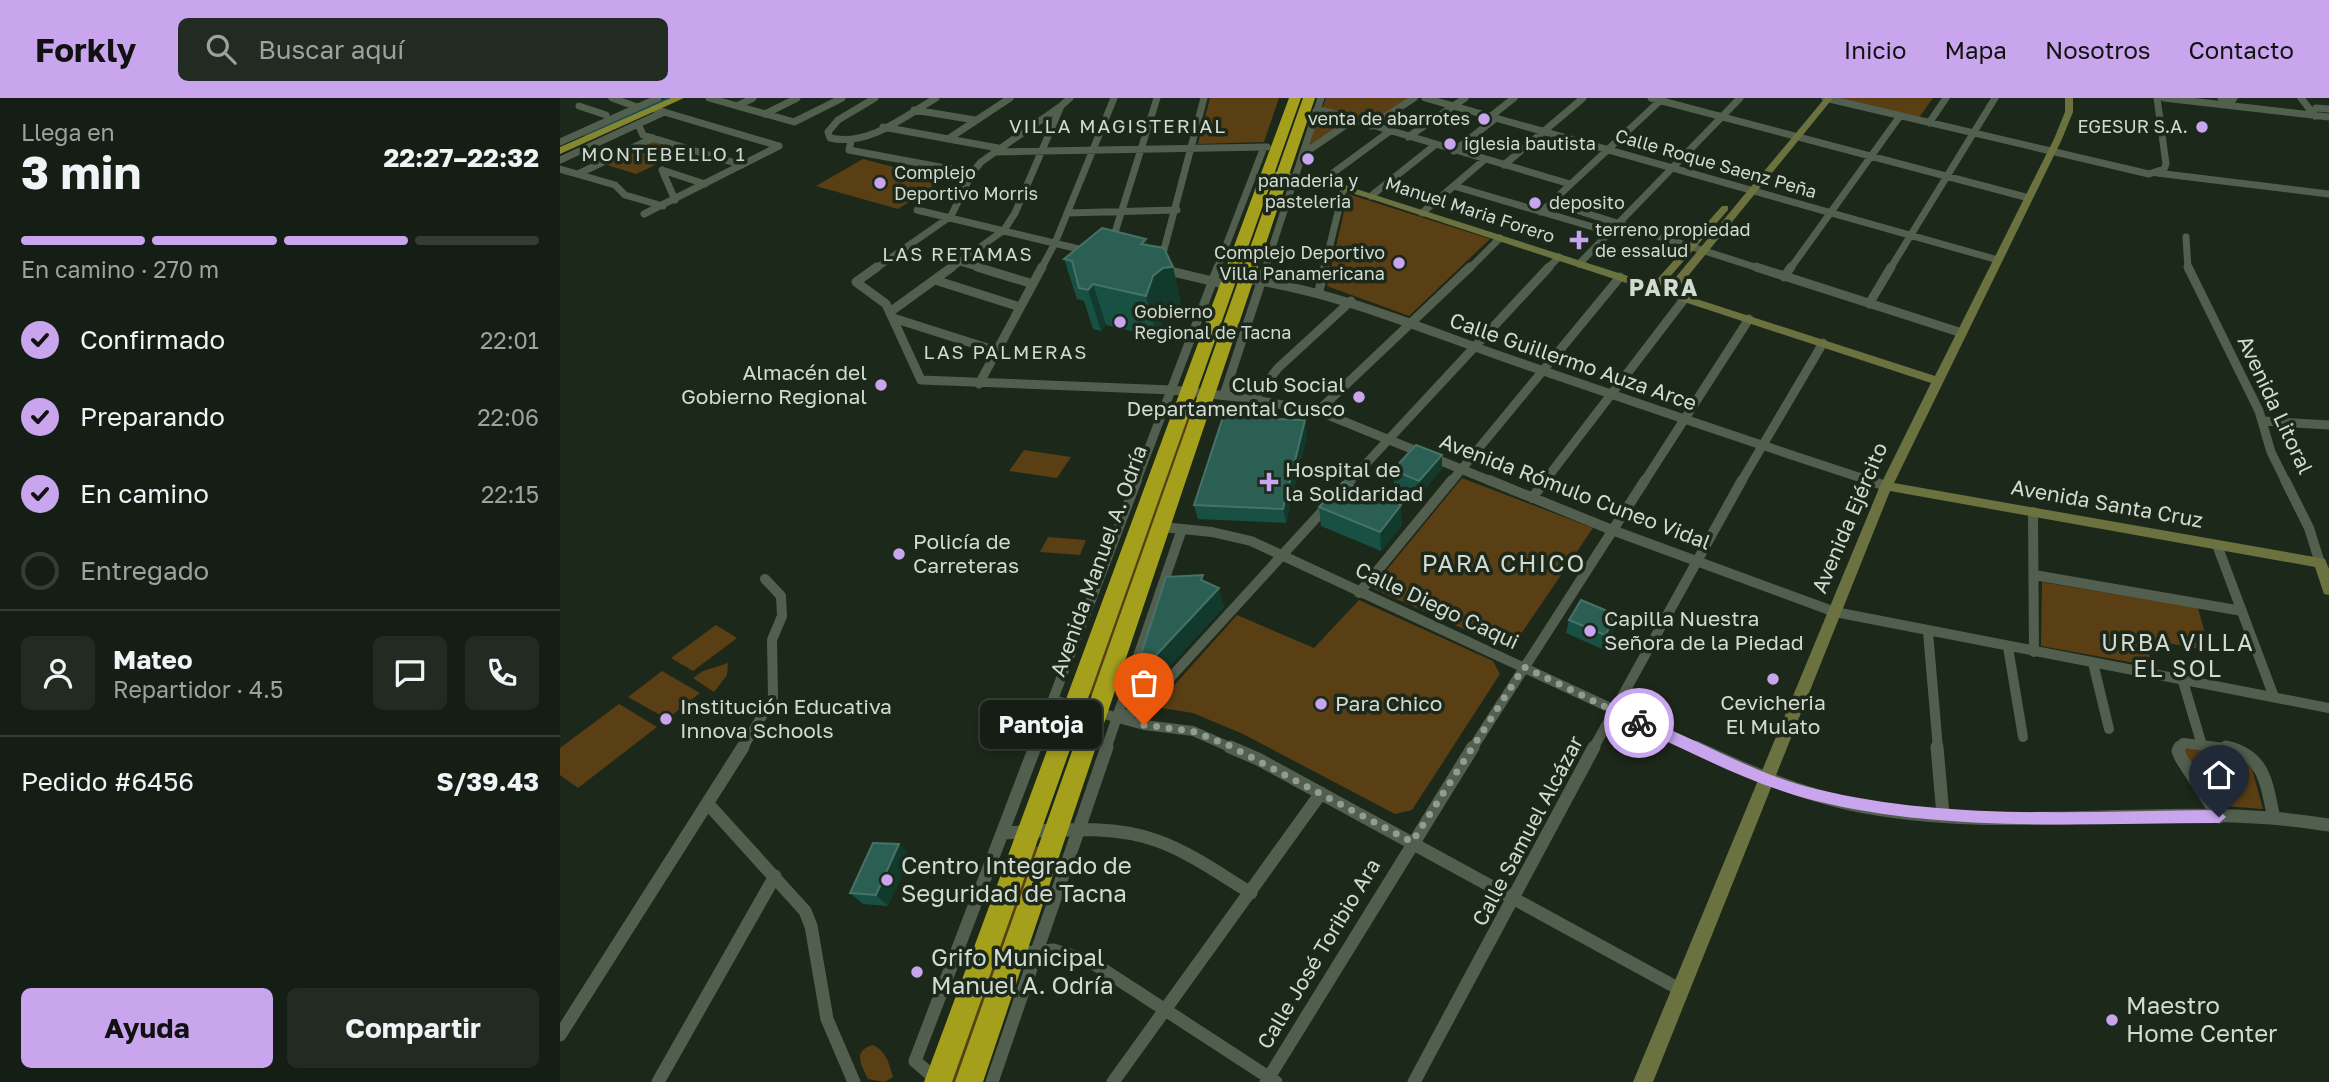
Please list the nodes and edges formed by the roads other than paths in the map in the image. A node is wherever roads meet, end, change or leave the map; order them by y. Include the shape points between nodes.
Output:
1 (612, 98) edge
2 (645, 98) edge
3 (659, 98) edge
4 (679, 98) edge
5 (712, 98) edge
6 (753, 98) edge
7 (797, 98) edge
8 (842, 98) edge
9 (875, 98) edge
10 (936, 98) edge
11 (993, 98) edge
12 (1070, 98) edge
13 (1114, 98) edge
14 (1157, 98) edge
15 (1204, 98) edge
16 (1295, 98) edge
17 (1310, 98) edge
18 (1321, 98) edge
19 (1414, 98) edge
20 (1425, 98) edge
21 (1465, 98) edge
22 (1514, 98) edge
23 (1583, 98) edge
24 (1651, 98) edge
25 (1740, 98) edge
26 (1819, 98) edge
27 (1828, 98) edge
28 (1946, 98) edge
29 (1996, 98) edge
30 (2069, 98) edge
31 (2157, 98) edge
32 (2164, 98) edge
33 (2221, 98) edge
34 (2234, 98) edge
35 (2301, 98) edge
36 (1007, 99) edge
37 (1661, 99) edge
38 (629, 105) junction
39 (579, 106) dead end
40 (737, 106) junction
41 (1061, 106) junction
42 (1453, 106) junction
43 (637, 107) junction
44 (2329, 109) edge
45 (914, 110) junction
46 (659, 111) junction
47 (1316, 111) junction
48 (2315, 112) junction
49 (765, 114) junction
50 (606, 115) junction
51 (1493, 117) junction
52 (1721, 117) junction
53 (1900, 117) junction
54 (2329, 117) edge
55 (975, 120) junction
56 (1353, 120) junction
57 (1929, 123) junction
58 (638, 124) junction
59 (1371, 126) junction
60 (883, 127) junction
61 (1390, 131) junction
62 (1542, 131) junction
63 (565, 132) dead end
64 (1974, 134) junction
65 (1792, 135) junction
66 (1408, 137) junction
67 (653, 138) junction
68 (948, 139) junction
69 (851, 141) junction
70 (560, 142) edge
71 (1435, 145) junction
72 (1278, 146) junction
73 (1264, 147) junction
74 (1192, 148) junction
75 (1142, 149) junction
76 (1605, 149) junction
77 (996, 150) junction
78 (1093, 150) junction
79 (560, 151) edge
80 (1044, 151) junction
81 (1454, 151) junction
82 (2050, 153) junction
83 (1303, 154) junction
84 (1871, 156) junction
85 (560, 160) edge
86 (1485, 160) junction
87 (742, 165) junction
88 (1504, 165) junction
89 (1672, 168) junction
90 (560, 169) edge
91 (972, 173) junction
92 (2157, 173) junction
93 (578, 174) junction
94 (1268, 174) junction
95 (1288, 175) junction
96 (1947, 176) junction
97 (1322, 181) junction
98 (705, 184) junction
99 (1570, 184) junction
100 (1454, 186) junction
101 (1344, 188) junction
102 (1747, 189) junction
103 (2329, 194) edge
104 (1371, 196) junction
105 (2029, 198) junction
106 (675, 200) junction
107 (1551, 202) junction
108 (663, 206) junction
109 (917, 209) dead end
110 (1177, 210) junction
111 (1122, 212) junction
112 (1422, 212) junction
113 (1542, 212) junction
114 (1067, 213) junction
115 (1830, 213) junction
116 (644, 215) dead end
117 (951, 216) junction
118 (1617, 225) junction
119 (1004, 230) junction
120 (1610, 232) junction
121 (1911, 236) junction
122 (2186, 237) dead end
123 (1500, 238) junction
124 (1055, 243) junction
125 (1696, 250) junction
126 (1094, 253) edge
127 (1107, 256) edge
128 (1559, 257) junction
129 (1998, 260) junction
130 (960, 262) junction
131 (1579, 264) junction
132 (1146, 265) edge
133 (1159, 269) junction
134 (1253, 277) junction
135 (1620, 277) junction
136 (1784, 277) junction
137 (1224, 279) junction
138 (935, 280) junction
139 (1033, 284) junction
140 (1655, 288) junction
141 (1319, 290) junction
142 (1668, 293) junction
143 (1685, 298) junction
144 (1351, 301) junction
145 (1869, 304) junction
146 (1020, 307) junction
147 (892, 315) junction
148 (1749, 319) junction
149 (1412, 324) junction
150 (1962, 333) junction
151 (1823, 343) junction
152 (1472, 347) junction
153 (996, 351) junction
154 (1541, 370) junction
155 (1938, 381) junction
156 (979, 384) junction
157 (1198, 393) junction
158 (1611, 394) junction
159 (1254, 399) junction
160 (1318, 411) junction
161 (1684, 419) junction
162 (2263, 421) junction
163 (2329, 425) edge
164 (1387, 439) junction
165 (1761, 446) junction
166 (1461, 468) junction
167 (1886, 486) junction
168 (1532, 498) junction
169 (2033, 512) junction
170 (1162, 527) junction
171 (1182, 529) junction
172 (1612, 530) junction
173 (2217, 545) junction
174 (1283, 555) junction
175 (1696, 561) junction
176 (2320, 563) junction
177 (2034, 575) junction
178 (765, 579) dead end
179 (2329, 590) edge
180 (1359, 593) junction
181 (2242, 611) junction
182 (1835, 612) junction
183 (1928, 632) junction
184 (2008, 647) junction
185 (2034, 652) junction
186 (2093, 663) junction
187 (1524, 667) junction
188 (2182, 678) junction
189 (2274, 697) junction
190 (1063, 702) junction
191 (2329, 708) edge
192 (1614, 712) junction
193 (1107, 714) junction
194 (2109, 729) dead end
195 (2024, 737) dead end
196 (2201, 742) junction
197 (1766, 780) junction
198 (1321, 793) junction
199 (708, 804) junction
200 (1943, 815) junction
201 (2219, 817) junction
202 (2274, 818) junction
203 (2329, 825) edge
204 (1028, 832) junction
205 (1068, 832) junction
206 (1003, 833) junction
207 (1412, 842) junction
208 (775, 876) junction
209 (1251, 893) junction
210 (1513, 898) junction
211 (1039, 949) junction
212 (1014, 954) junction
213 (1681, 990) junction
214 (1166, 1012) junction
215 (563, 1026) edge
216 (1270, 1080) edge
217 (658, 1082) edge
218 (854, 1082) edge
219 (938, 1082) edge
220 (969, 1082) edge
221 (992, 1082) edge
222 (1113, 1082) edge
223 (1414, 1082) edge
224 (1643, 1082) edge

1 - 38 street
2 - 38 street
3 - 43 street
4 - 46 main road
5 - 40 street
6 - 40 street
7 - 49 street
8 - 49 street via 794,122
9 - 69 street via 831,126 830,138
10 - 45 street
11 - 36 street
12 - 41 street
13 - 78 street
14 - 75 street
15 - 74 street
16 - 72 highway, Avenida Manuel A. Odría
17 - 95 highway, Avenida Manuel A. Odría
18 - 47 street, Avenida Manuel A. Odría
19 - 59 street
20 - 42 street, Calle Roque Saenz Peña
21 - 42 street
22 - 51 street
23 - 62 street
24 - 37 street
25 - 52 street
26 - 65 street
27 - 53 street
27 - 65 street
28 - 57 street
29 - 64 street
30 - 82 street, Avenida Ejército via 2065,122
31 - 92 street via 2166,164
32 - 48 street
33 - 34 street
35 - 48 street
36 - 55 street
37 - 52 street
37 - 76 street
38 - 43 street
38 - 50 street
39 - 50 street
40 - 49 street
41 - 77 street
41 - 80 street
42 - 51 street, Calle Roque Saenz Peña
42 - 66 street
43 - 70 street
44 - 48 street
45 - 55 street
45 - 60 street
46 - 58 street
46 - 79 main road
46 - 87 street via 779,146
47 - 56 street
47 - 83 street, Avenida Manuel A. Odría
48 - 54 street
50 - 63 street
51 - 62 street, Calle Roque Saenz Peña
51 - 81 street
52 - 65 street
52 - 89 street
53 - 57 street
53 - 84 street
55 - 68 street
56 - 59 street
56 - 83 street
57 - 64 street
58 - 67 street via 643,135
58 - 85 street
59 - 61 street
60 - 68 street
60 - 69 street
61 - 66 street
61 - 97 street
62 - 76 street, Calle Roque Saenz Peña
62 - 88 street
64 - 82 street
64 - 96 street
65 - 84 street
65 - 102 street
66 - 71 street
67 - 87 street
67 - 93 street
68 - 77 street
69 - 91 street via 849,150
71 - 81 street
71 - 104 street
72 - 73 street
72 - 94 highway, Avenida Manuel A. Odría
73 - 74 street
73 - 137 street, Avenida Manuel A. Odría
74 - 75 street
74 - 110 street
75 - 78 street
75 - 111 street
76 - 89 street, Calle Roque Saenz Peña
76 - 99 street
77 - 80 street
77 - 91 street
78 - 80 street
78 - 114 street
80 - 119 street
81 - 86 street
82 - 92 street
82 - 105 street, Avenida Ejército
83 - 95 street, Avenida Manuel A. Odría
84 - 96 street
84 - 115 street
86 - 88 street
86 - 100 street
87 - 98 street
88 - 99 street
89 - 102 street, Calle Roque Saenz Peña
89 - 118 street
90 - 93 street
91 - 117 street
92 - 103 street
93 - 108 street
94 - 95 street, Manuel Maria Forero
94 - 137 highway, Avenida Manuel A. Odría
95 - 97 street, Manuel Maria Forero
95 - 134 highway, Avenida Manuel A. Odría
96 - 105 street
96 - 121 street
97 - 101 street, Manuel Maria Forero
98 - 106 street
98 - 106 street via 663,170
99 - 107 street
100 - 112 street
100 - 113 street
101 - 104 street, Manuel Maria Forero
101 - 141 street
102 - 115 street, Calle Roque Saenz Peña
102 - 125 street
104 - 112 street, Manuel Maria Forero
105 - 129 street, Avenida Ejército
106 - 108 street
107 - 113 street
107 - 118 street
108 - 116 street
109 - 117 street
110 - 111 street
110 - 133 street
111 - 114 street
111 - 127 street
112 - 123 street, Manuel Maria Forero
113 - 120 street
114 - 124 street
115 - 121 street, Calle Roque Saenz Peña
115 - 136 street
117 - 119 street
117 - 147 street, Avenida Rómulo Cuneo Vidal via 856,282 880,297
118 - 120 street
118 - 125 street
119 - 124 street
119 - 130 street
120 - 131 street
121 - 129 street, Calle Roque Saenz Peña
121 - 145 street
122 - 162 street, Avenida Litoral via 2192,278
123 - 128 street, Manuel Maria Forero
123 - 149 street
124 - 126 street
124 - 139 street
125 - 136 street
125 - 140 street
125 - 142 street
128 - 131 street, Manuel Maria Forero
128 - 152 street
129 - 150 street, Avenida Ejército
130 - 138 street
130 - 139 street
131 - 135 street, Manuel Maria Forero
132 - 133 street
133 - 137 street
134 - 137 highway
134 - 141 street, Calle Guillermo Auza Arce
134 - 157 highway, Avenida Manuel A. Odría
135 - 140 street, Manuel Maria Forero
135 - 154 street
136 - 145 street
137 - 157 highway, Avenida Manuel A. Odría
138 - 146 street
138 - 147 street
139 - 146 street
140 - 142 street, Manuel Maria Forero
141 - 144 street, Calle Guillermo Auza Arce
142 - 143 street, Manuel Maria Forero
143 - 148 street, Manuel Maria Forero
143 - 158 street
144 - 149 street, Calle Guillermo Auza Arce
144 - 159 street via 1278,368
145 - 150 street
146 - 153 street
147 - 153 street
147 - 156 street, Avenida Rómulo Cuneo Vidal via 921,380
148 - 151 street, Manuel Maria Forero
148 - 161 street, Calle José Toribio Ara
149 - 152 street, Calle Guillermo Auza Arce
149 - 160 street
150 - 155 street, Avenida Ejército
151 - 155 street, Manuel Maria Forero
151 - 165 street, Calle Samuel Alcázar
152 - 154 street, Calle Guillermo Auza Arce
152 - 164 street
153 - 156 street
154 - 158 street, Calle Guillermo Auza Arce
154 - 166 street
155 - 167 street, Avenida Ejército
156 - 157 street, Avenida Rómulo Cuneo Vidal
157 - 159 street, Avenida Rómulo Cuneo Vidal
157 - 170 highway, Avenida Manuel A. Odría
157 - 190 highway, Avenida Manuel A. Odría
158 - 161 street, Calle Guillermo Auza Arce
158 - 168 street
159 - 160 street, Avenida Rómulo Cuneo Vidal
160 - 164 street, Avenida Rómulo Cuneo Vidal
161 - 165 street, Calle Guillermo Auza Arce
161 - 172 street, Calle José Toribio Ara
162 - 163 street
162 - 176 street, Avenida Litoral via 2271,452 2309,528
164 - 166 street, Avenida Rómulo Cuneo Vidal
164 - 174 street
165 - 167 street, Calle Guillermo Auza Arce
165 - 175 street, Calle Samuel Alcázar
166 - 168 street, Avenida Rómulo Cuneo Vidal
166 - 180 street
167 - 169 street, Avenida Santa Cruz
167 - 182 street, Avenida Ejército
168 - 172 street, Avenida Rómulo Cuneo Vidal
169 - 173 street, Avenida Santa Cruz
169 - 177 street
170 - 171 street, Calle Diego Caqui
170 - 193 highway, Avenida Manuel A. Odría
171 - 174 street, Calle Diego Caqui via 1236,536
171 - 193 street
172 - 175 street, Avenida Rómulo Cuneo Vidal
172 - 187 street, Calle José Toribio Ara
173 - 176 street, Avenida Santa Cruz
173 - 181 street
174 - 180 street, Calle Diego Caqui
174 - 193 street via 1150,700 1135,712
175 - 182 street, Avenida Rómulo Cuneo Vidal
175 - 192 street, Calle Samuel Alcázar
176 - 179 street, Avenida Litoral
177 - 181 street
177 - 185 street
178 - 199 street via 781,596 782,615 772,640 773,698
180 - 187 street, Calle Diego Caqui
181 - 189 street
182 - 183 street, Avenida Rómulo Cuneo Vidal
182 - 197 street, Avenida Ejército
183 - 184 street, Avenida Rómulo Cuneo Vidal
183 - 200 street
184 - 185 street, Avenida Rómulo Cuneo Vidal
184 - 195 street
185 - 186 street, Avenida Rómulo Cuneo Vidal
186 - 188 street, Avenida Rómulo Cuneo Vidal
186 - 194 street
187 - 192 street, Calle Diego Caqui
187 - 207 street, Calle José Toribio Ara
188 - 189 street, Avenida Rómulo Cuneo Vidal
188 - 196 street
189 - 191 street, Avenida Rómulo Cuneo Vidal
190 - 193 street
190 - 204 highway, Avenida Manuel A. Odría
190 - 206 street, Avenida Manuel A. Odría
192 - 197 street, Calle Diego Caqui
192 - 210 street, Calle Samuel Alcázar
193 - 198 street via 1209,737
193 - 205 highway, Avenida Manuel A. Odría
196 - 201 street via 2183,743 2178,751
196 - 202 street via 2256,760
197 - 200 street, Calle Diego Caqui via 1843,801
197 - 213 street, Avenida Ejército
198 - 207 street
198 - 209 street
199 - 208 street
199 - 215 street
200 - 201 street, Calle Diego Caqui
201 - 202 street, Calle Diego Caqui
202 - 203 street, Calle Diego Caqui
204 - 205 street
204 - 206 street
204 - 219 highway, Avenida Manuel A. Odría
205 - 209 street via 1152,838
205 - 211 street
205 - 212 highway, Avenida Manuel A. Odría
206 - 219 street, Avenida Manuel A. Odría via 915,1061
207 - 210 street
207 - 216 street, Calle José Toribio Ara
208 - 217 street
208 - 218 street via 805,911 811,926 828,1019
209 - 214 street
210 - 213 street
210 - 223 street, Calle Samuel Alcázar
211 - 212 street
211 - 214 street via 1056,949 1090,961
211 - 221 street
212 - 220 highway, Avenida Manuel A. Odría
213 - 224 street, Avenida Ejército
214 - 216 street
214 - 222 street

